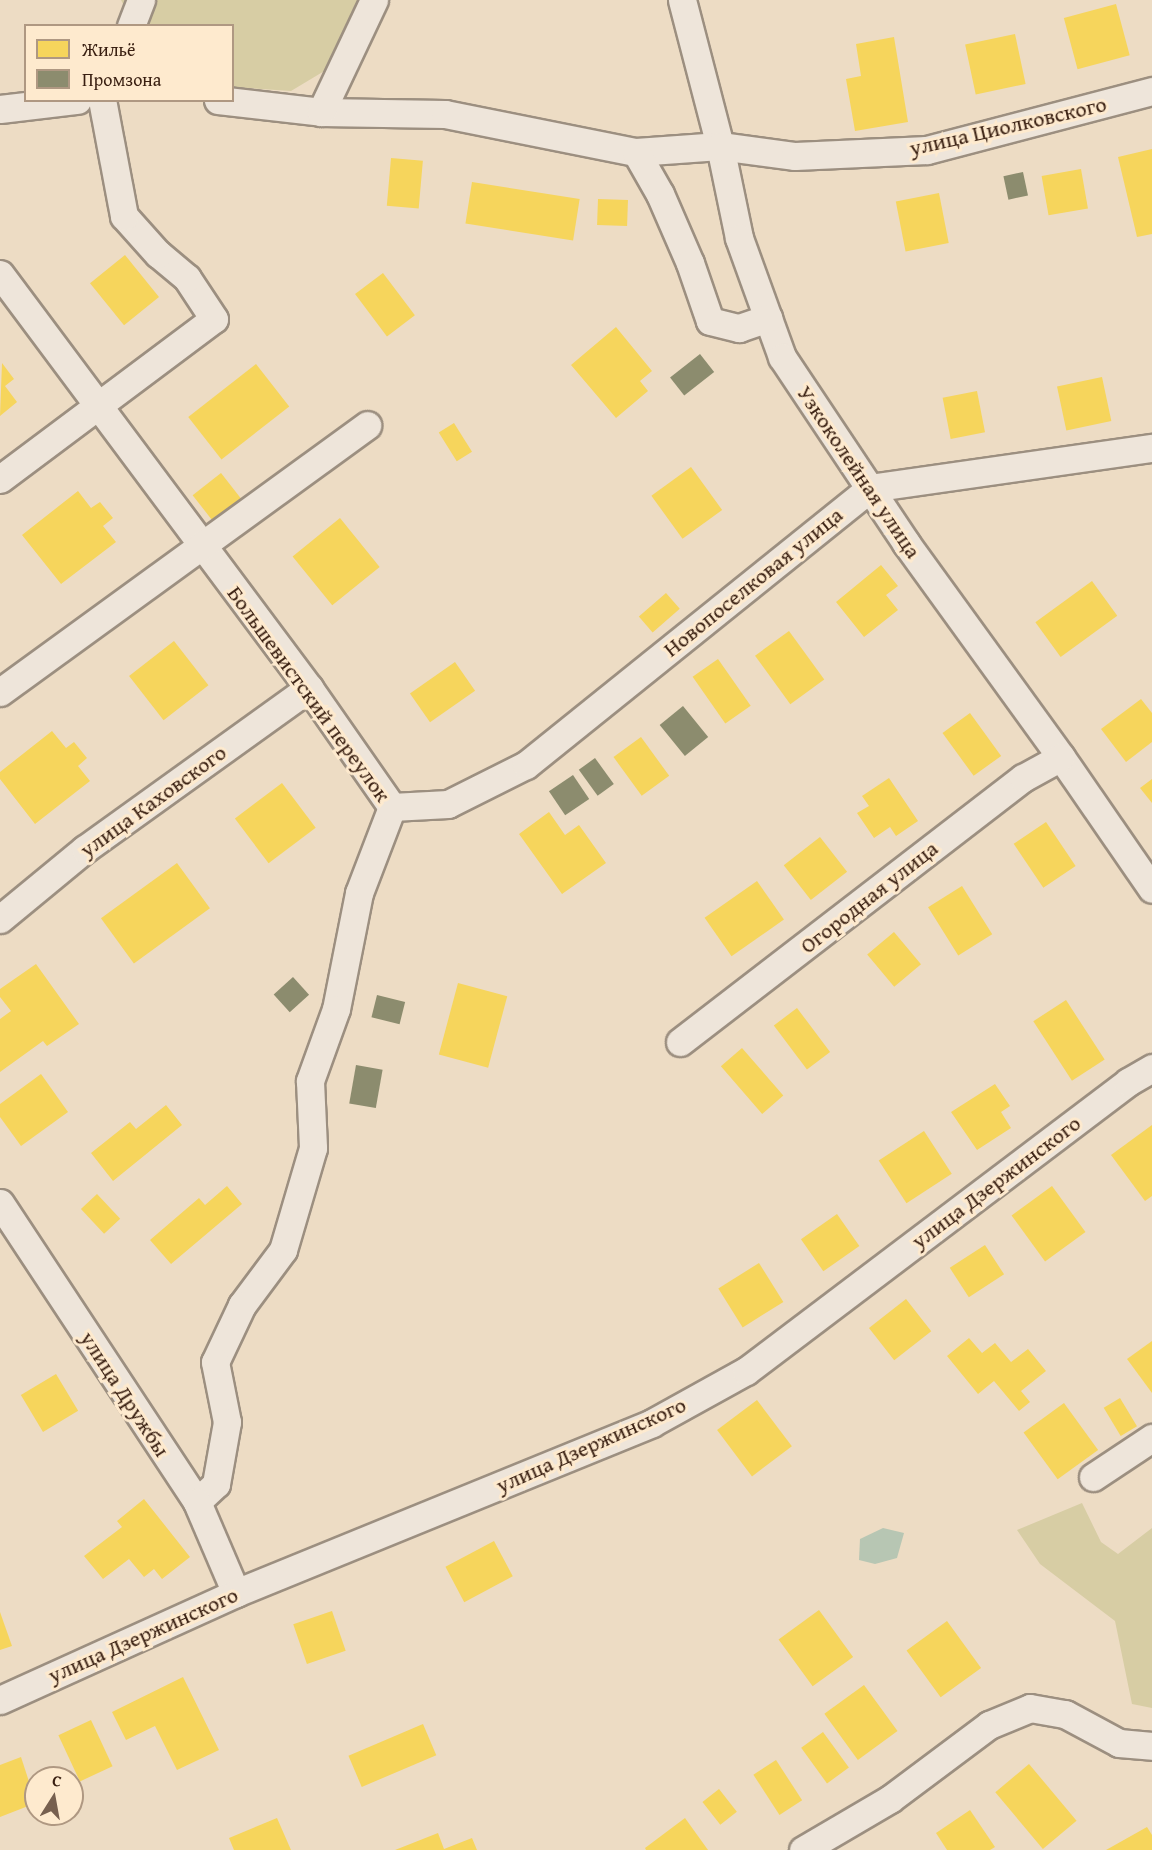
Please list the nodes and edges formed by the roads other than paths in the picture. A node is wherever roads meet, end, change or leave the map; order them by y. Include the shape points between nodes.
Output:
1 (141, 0) edge
2 (374, 0) edge
3 (682, 0) edge
4 (132, 24) edge
5 (1152, 91) edge
6 (60, 102) edge
7 (102, 102) edge
8 (234, 102) edge
9 (0, 109) edge
10 (321, 112) junction
11 (720, 146) junction
12 (636, 152) junction
13 (0, 274) edge
14 (768, 318) junction
15 (98, 406) junction
16 (367, 425) dead end
17 (1152, 448) edge
18 (0, 480) edge
19 (870, 488) junction
20 (202, 546) junction
21 (309, 688) junction
22 (0, 692) edge
23 (1061, 757) junction
24 (392, 807) junction
25 (1152, 889) edge
26 (0, 919) edge
27 (680, 1042) dead end
28 (1152, 1068) edge
29 (0, 1203) edge
30 (1152, 1438) edge
31 (1093, 1478) dead end
32 (197, 1502) junction
33 (236, 1593) junction
34 (0, 1700) edge
35 (1152, 1746) edge
36 (803, 1850) edge

1 - 4 street
2 - 10 street
3 - 11 street, Узкоколейная улица
5 - 11 street, улица Циолковского via 927,150 795,156
6 - 9 street
7 - 15 street via 124,216 158,254 188,278 214,319
8 - 10 street, улица Циолковского
10 - 12 street, улица Циолковского via 446,114
11 - 12 street, улица Циолковского
11 - 14 street, Узкоколейная улица via 739,238
12 - 14 street via 686,253 710,321 739,328
13 - 15 street, Большевистский переулок
14 - 19 street, Узкоколейная улица via 782,357
15 - 18 street
15 - 20 street, Большевистский переулок
16 - 20 street
17 - 19 street
19 - 23 street, Узкоколейная улица
19 - 24 street, Новопоселковая улица via 526,765 448,804
20 - 21 street, Большевистский переулок
20 - 22 street
21 - 24 street, Большевистский переулок
21 - 26 street, улица Каховского via 85,849
23 - 25 street, Узкоколейная улица
23 - 27 street, Огородная улица via 1023,778
24 - 32 street, Большевистский переулок via 359,893 336,1009 310,1081 314,1148 283,1250 242,1305 215,1362 227,1422 216,1484
28 - 33 street, улица Дзержинского via 746,1371 652,1423
29 - 32 street, улица Дружбы
30 - 31 street
32 - 33 street, улица Дружбы
33 - 34 street, улица Дзержинского
35 - 36 street via 1119,1743 1065,1714 1030,1708 989,1725 890,1799

